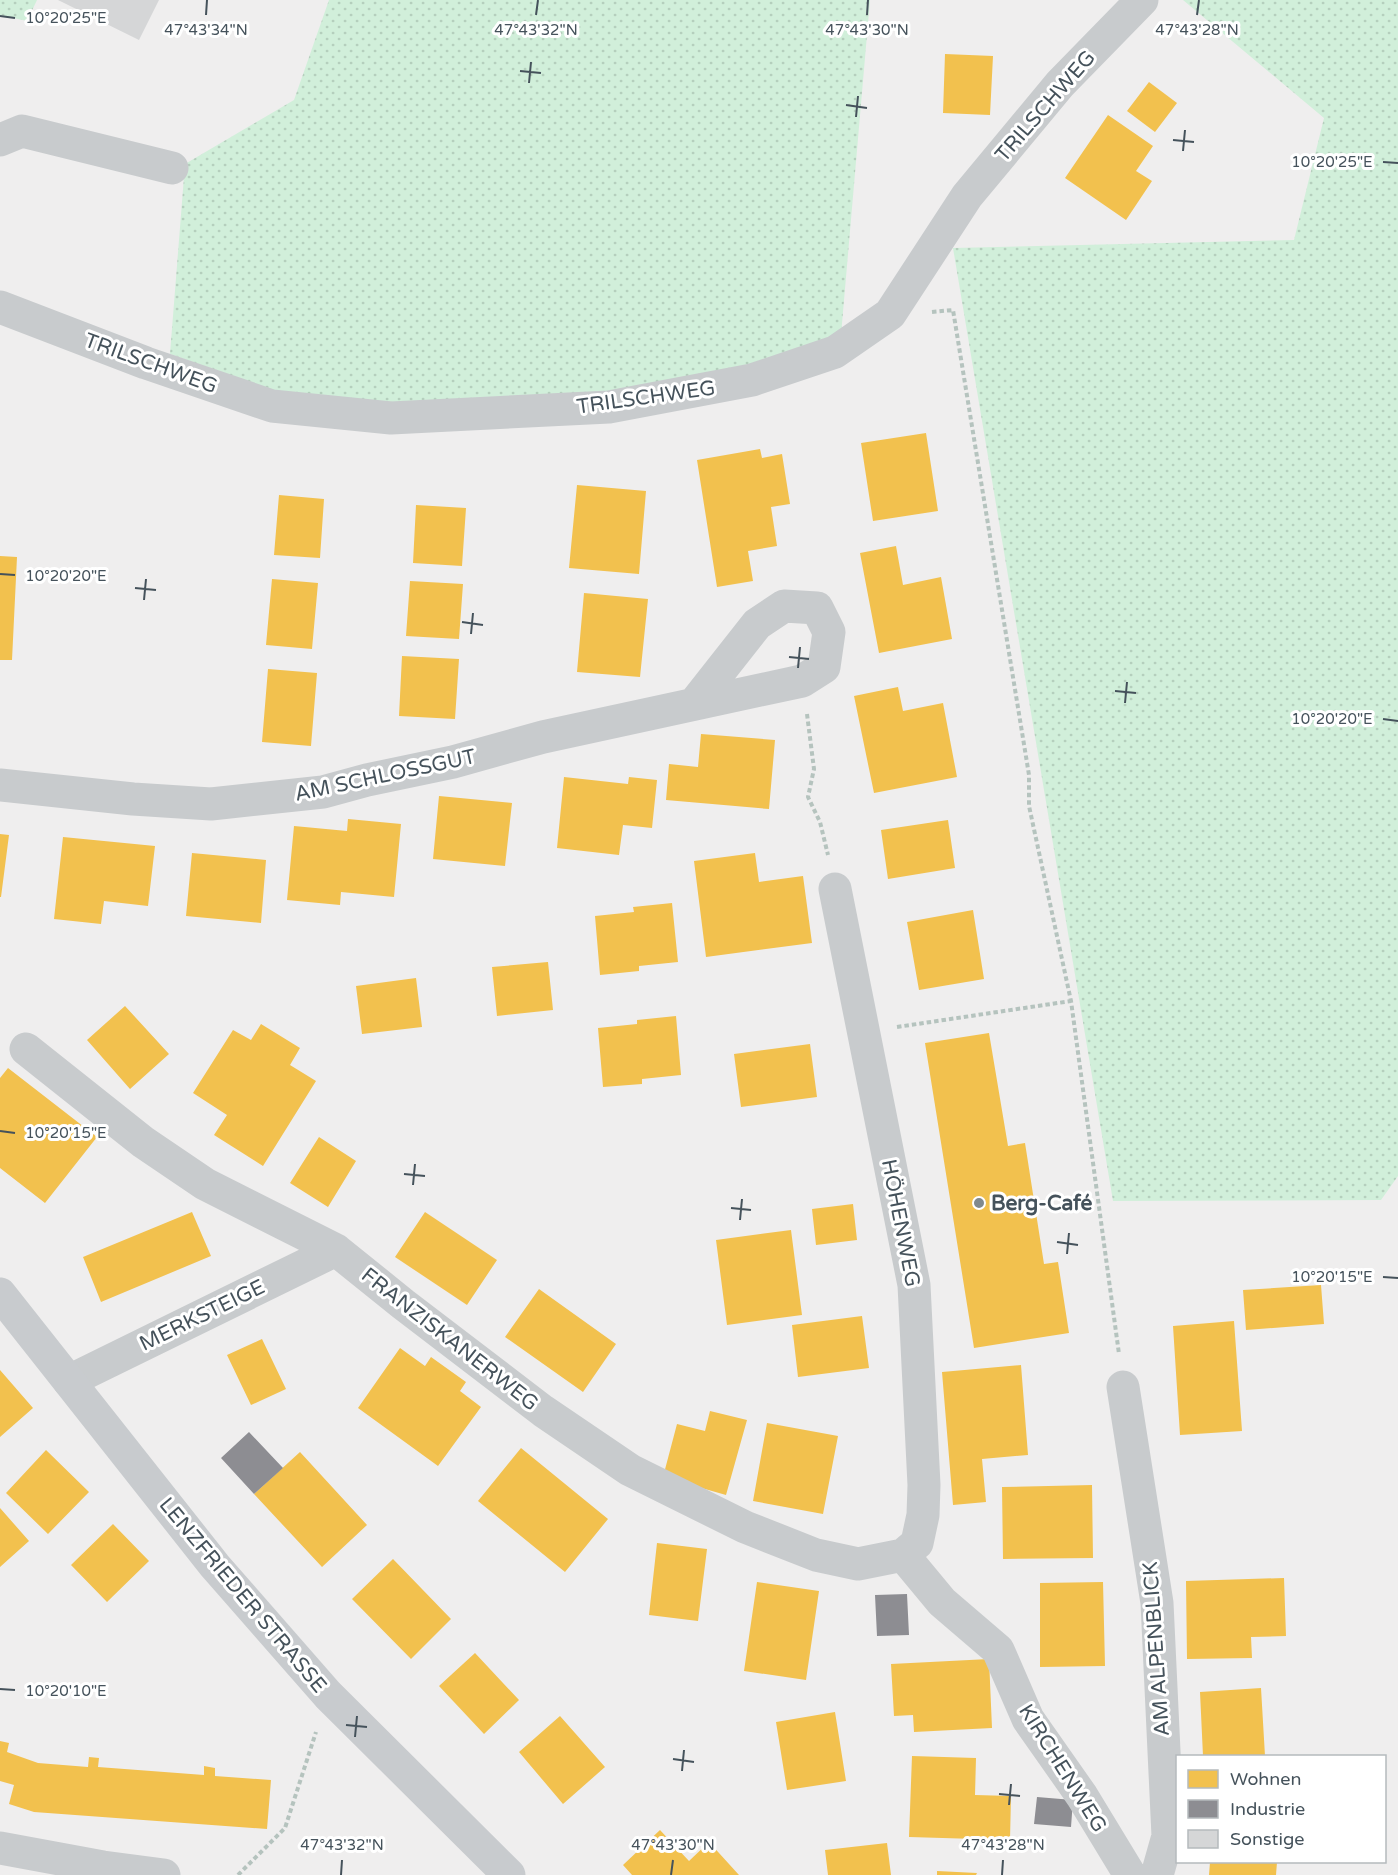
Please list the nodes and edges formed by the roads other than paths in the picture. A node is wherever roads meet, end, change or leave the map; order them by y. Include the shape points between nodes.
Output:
1 (1142, 0) edge
2 (0, 140) edge
3 (172, 168) dead end
4 (0, 307) edge
5 (694, 704) junction
6 (0, 785) edge
7 (835, 889) road end
8 (26, 1049) dead end
9 (336, 1250) junction
10 (0, 1294) edge
11 (69, 1381) junction
12 (1123, 1387) road end
13 (903, 1555) junction
14 (0, 1848) edge
15 (101, 1871) edge
16 (164, 1875) edge
17 (509, 1875) edge
18 (1130, 1875) edge
19 (1157, 1875) edge

1 - 4 street, TRILSCHWEG via 1060,84 967,196 890,315 835,352 752,380 609,406 391,418 272,406
2 - 3 street via 22,131
5 - 5 street, AM SCHLOSSGUT via 802,681 824,667 829,632 817,608 784,606 757,624
5 - 6 street, AM SCHLOSSGUT via 323,792 256,800 211,804
7 - 13 street, HÖHENWEG via 914,1286 923,1515 916,1543
8 - 9 street, FRANZISKANERWEG via 142,1142 205,1184
9 - 11 street, MERKSTEIGE
9 - 13 street, FRANZISKANERWEG via 543,1411 630,1470 744,1527 816,1555 858,1564
10 - 11 street, LENZFRIEDER STRASSE
11 - 17 street, LENZFRIEDER STRASSE via 214,1566 328,1695
12 - 19 street, AM ALPENBLICK via 1157,1603 1168,1836
13 - 18 street, KIRCHENWEG via 942,1602 998,1650 1028,1719 1082,1796
14 - 15 street
15 - 16 street

